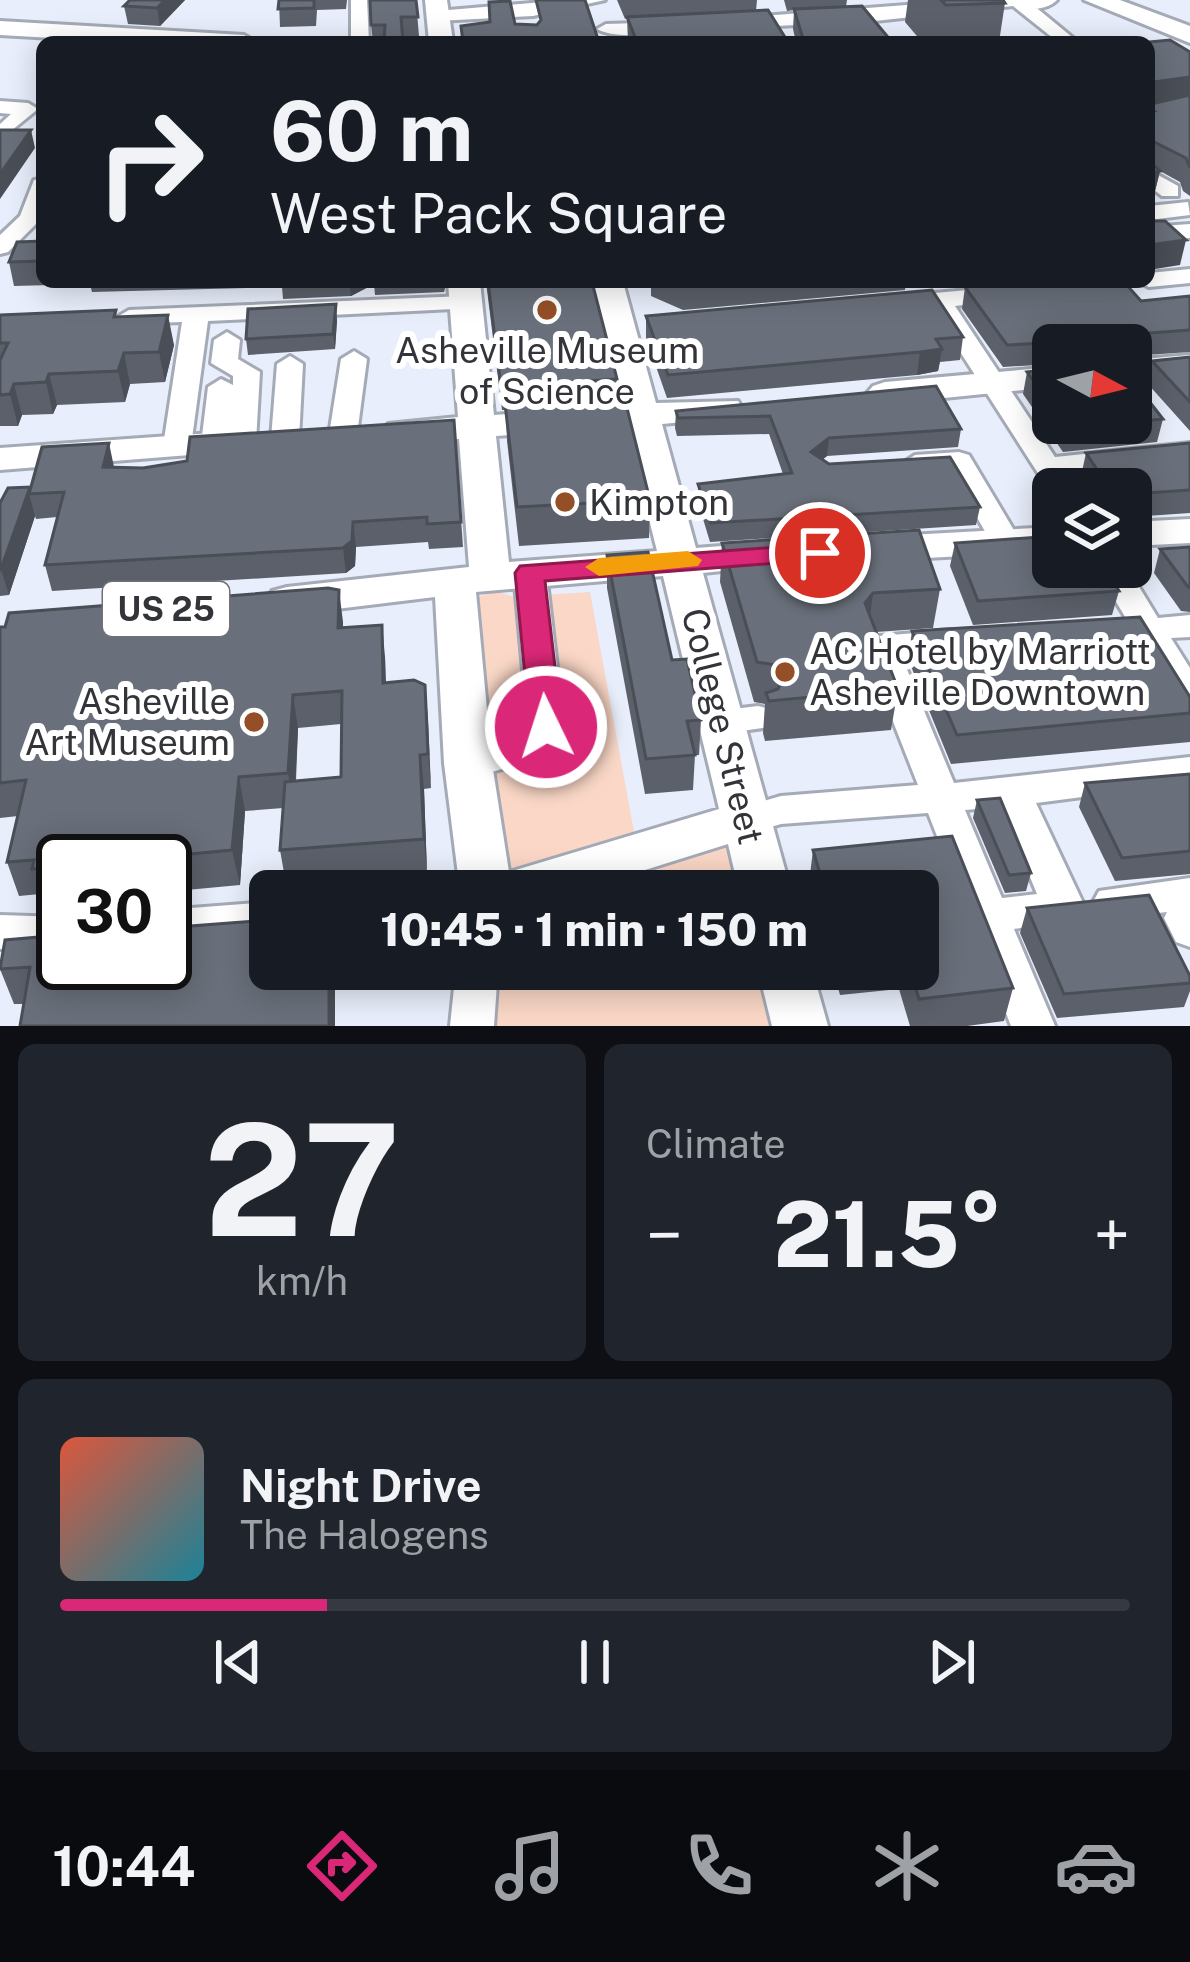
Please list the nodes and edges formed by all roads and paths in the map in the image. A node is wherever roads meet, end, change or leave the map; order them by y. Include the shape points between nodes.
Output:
1 (359, 0) edge
2 (596, 0) edge
3 (1018, 0) edge
4 (1044, 0) edge
5 (1097, 0) edge
6 (1162, 0) edge
7 (664, 3) dead end
8 (436, 8) edge
9 (523, 13) edge
10 (1190, 13) edge
11 (719, 24) edge
12 (0, 28) edge
13 (608, 35) edge
14 (1190, 35) edge
15 (138, 36) edge
16 (360, 36) edge
17 (1062, 36) edge
18 (0, 107) edge
19 (3, 129) edge
20 (36, 129) edge
21 (1155, 180) edge
22 (1170, 191) dead end
23 (1155, 214) edge
24 (36, 218) edge
25 (1189, 220) edge
26 (1155, 232) edge
27 (0, 247) edge
28 (1190, 276) edge
29 (1155, 279) edge
30 (611, 288) edge
31 (932, 291) edge
32 (1030, 291) edge
33 (465, 293) edge
34 (358, 295) edge
35 (870, 306) edge
36 (196, 315) junction
37 (109, 318) edge
38 (227, 340) dead end
39 (354, 359) dead end
40 (290, 364) dead end
41 (1190, 364) edge
42 (1152, 368) edge
43 (1032, 379) edge
44 (992, 383) junction
45 (221, 387) dead end
46 (856, 396) edge
47 (762, 405) edge
48 (644, 416) junction
49 (475, 429) junction
50 (343, 435) junction
51 (285, 439) junction
52 (228, 443) junction
53 (1190, 452) edge
54 (158, 458) junction
55 (0, 459) edge
56 (893, 465) edge
57 (1048, 468) edge
58 (1107, 468) edge
59 (1190, 531) edge
60 (1152, 533) edge
61 (1032, 540) edge
62 (1006, 542) junction
63 (683, 560) junction
64 (492, 578) junction
65 (1123, 588) edge
66 (238, 604) edge
67 (1190, 626) edge
68 (1148, 630) junction
69 (1081, 634) edge
70 (992, 639) edge
71 (1190, 696) edge
72 (468, 763) junction
73 (1190, 770) edge
74 (1013, 792) junction
75 (941, 795) junction
76 (746, 820) junction
77 (483, 870) edge
78 (581, 870) edge
79 (759, 870) edge
80 (1063, 908) junction
81 (1188, 914) edge
82 (987, 916) junction
83 (249, 920) edge
84 (192, 925) edge
85 (0, 932) edge
86 (36, 933) edge
87 (475, 990) edge
88 (791, 990) edge
89 (472, 1026) edge
90 (800, 1026) edge
91 (1033, 1026) edge

1 - 16 street
2 - 9 street
2 - 13 street
3 - 4 highway
3 - 11 street via 881,24
3 - 17 street
5 - 14 highway
6 - 10 highway
7 - 13 street via 678,26
8 - 9 street
12 - 15 main road
18 - 19 street via 28,109
19 - 20 street
21 - 22 street
23 - 25 street
24 - 27 street
25 - 26 street
28 - 29 street
30 - 48 main road, College Street via 631,327
31 - 32 street
31 - 35 street
31 - 44 street
33 - 34 street
33 - 49 main road
34 - 36 street
36 - 37 street
36 - 54 street
38 - 52 street via 224,363 248,373
39 - 50 street
40 - 51 street
41 - 42 main road
43 - 44 main road
44 - 46 main road
44 - 57 street
45 - 52 street
47 - 48 main road
48 - 49 main road
48 - 63 main road, College Street
49 - 50 main road
49 - 64 main road
50 - 51 main road
51 - 52 main road
52 - 54 main road
53 - 58 street
54 - 55 main road
56 - 62 street via 959,461
59 - 60 main road
61 - 62 main road, US 25
62 - 63 main road, US 25
63 - 64 main road, US 25
63 - 76 main road, College Street via 740,720
64 - 66 main road, US 25
64 - 72 main road
64 - 72 street via 546,727 530,746
65 - 68 street
67 - 68 street
68 - 69 street
68 - 71 street
70 - 75 street via 880,646
72 - 77 main road
73 - 74 street
74 - 75 street
74 - 80 street
75 - 76 street
75 - 82 street
76 - 78 main road
76 - 79 main road, College Street
80 - 81 street
80 - 82 street
82 - 91 street
83 - 84 street
85 - 86 street
87 - 89 street
88 - 90 main road

